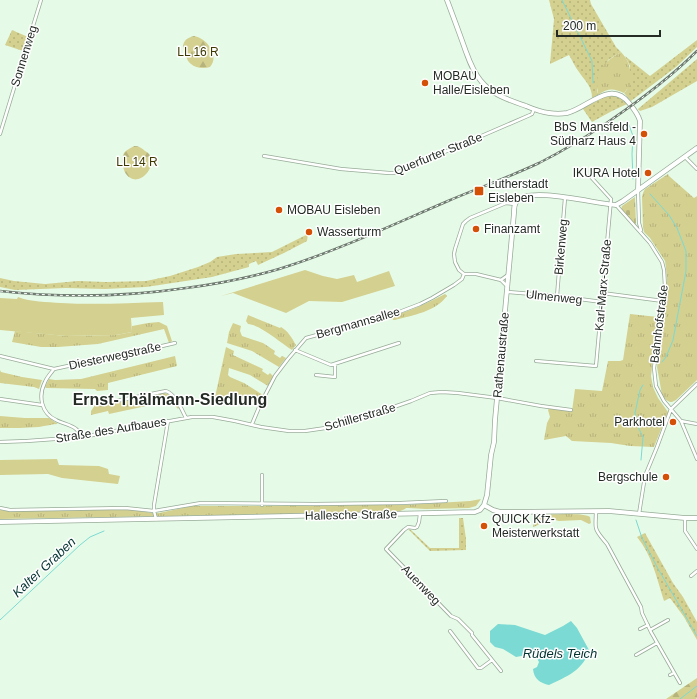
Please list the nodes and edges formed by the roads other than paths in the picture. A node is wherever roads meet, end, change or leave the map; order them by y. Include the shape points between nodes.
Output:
1 (41, 0) edge
2 (447, 0) edge
3 (534, 109) junction
4 (0, 134) edge
5 (697, 148) edge
6 (264, 156) dead end
7 (685, 157) junction
8 (697, 169) edge
9 (590, 176) dead end
10 (638, 190) junction
11 (565, 198) junction
12 (515, 204) junction
13 (610, 204) junction
14 (616, 205) junction
15 (642, 233) junction
16 (464, 274) junction
17 (508, 275) junction
18 (501, 280) junction
19 (507, 286) junction
20 (507, 292) junction
21 (602, 293) junction
22 (557, 296) junction
23 (664, 301) junction
24 (602, 302) junction
25 (175, 343) dead end
26 (399, 343) dead end
27 (295, 350) junction
28 (0, 356) edge
29 (536, 362) dead end
30 (335, 364) junction
31 (54, 369) junction
32 (316, 375) dead end
33 (697, 384) edge
34 (0, 398) edge
35 (497, 398) junction
36 (108, 401) dead end
37 (42, 405) junction
38 (671, 409) junction
39 (571, 410) dead end
40 (197, 417) joint
41 (186, 418) junction
42 (168, 421) junction
43 (681, 421) junction
44 (252, 424) junction
45 (697, 424) edge
46 (82, 437) junction
47 (0, 442) edge
48 (697, 459) edge
49 (262, 475) dead end
50 (446, 501) dead end
51 (262, 505) junction
52 (484, 505) junction
53 (0, 508) edge
54 (154, 511) junction
55 (596, 511) junction
56 (639, 512) junction
57 (420, 513) junction
58 (685, 518) junction
59 (697, 518) edge
60 (156, 519) junction
61 (0, 522) edge
62 (697, 549) edge
63 (697, 571) edge
64 (691, 576) dead end
65 (668, 620) dead end
66 (648, 625) junction
67 (640, 629) dead end
68 (450, 631) dead end
69 (651, 631) junction
70 (657, 643) junction
71 (636, 655) dead end
72 (492, 660) junction
73 (501, 671) dead end
74 (674, 673) junction
75 (670, 675) dead end
76 (680, 682) dead end

1 - 4 street, Sonnenweg
2 - 3 main road via 480,81 498,95
3 - 6 street, Querfurter Straße via 530,116 396,172 341,169
3 - 10 main road via 552,114 566,113 577,110 606,94 613,93 624,97 640,121
5 - 7 main road
7 - 8 street
7 - 10 main road
9 - 13 street via 611,199
10 - 14 main road
10 - 15 street, Bahnhofstraße via 639,223
11 - 12 main road via 533,194 519,199
11 - 13 main road
11 - 22 street, Birkenweg
12 - 16 street via 501,205 464,222 454,254 455,262
12 - 17 main road, Rathenaustraße
13 - 14 main road
13 - 21 street, Karl-Marx-Straße
14 - 15 street, Bahnhofstraße
15 - 23 street, Bahnhofstraße via 662,262
16 - 18 street
16 - 27 street, Bergmannsallee via 454,285 420,304 394,314 306,338
17 - 18 street
17 - 19 main road, Rathenaustraße
18 - 19 street
19 - 20 main road, Rathenaustraße
20 - 22 street, Ulmenweg
20 - 35 main road, Rathenaustraße
21 - 23 street
21 - 24 street, Karl-Marx-Straße
22 - 24 street, Ulmenweg
23 - 38 street, Bahnhofstraße via 654,368 656,386
24 - 29 street, Karl-Marx-Straße via 596,366
25 - 31 street, Diesterwegstraße
26 - 30 street
27 - 30 street via 331,366
27 - 44 street, Bergmannsallee via 270,384
28 - 31 street, Diesterwegstraße
30 - 32 street via 335,377
31 - 37 street, Diesterwegstraße via 43,385
33 - 38 street
34 - 37 street
35 - 39 street, Schillerstraße
35 - 44 street, Schillerstraße via 458,393 430,393 339,426 305,431 289,431
35 - 52 main road, Rathenaustraße via 488,491
36 - 41 street via 166,391 174,396
37 - 46 street via 51,417 74,428
38 - 43 street, Bahnhofstraße
38 - 56 street via 645,476
40 - 41 street, Straße des Aufbaues
40 - 44 street, Schillerstraße via 213,417
41 - 42 street, Straße des Aufbaues
42 - 46 street, Straße des Aufbaues
42 - 54 street
43 - 45 street
43 - 48 street, Bahnhofstraße
46 - 47 street, Straße des Aufbaues
49 - 51 street
50 - 51 street, Hallesche Straße
51 - 54 street, Hallesche Straße via 201,504
52 - 55 main road via 500,512
52 - 57 main road, Hallesche Straße via 480,510 473,512
53 - 54 street, Hallesche Straße via 125,508
54 - 60 street
55 - 56 main road
55 - 66 street via 595,526 607,544
56 - 58 main road
57 - 60 main road, Hallesche Straße
57 - 72 street, Auenweg via 417,527 408,527 386,549 451,616 472,633
58 - 59 main road
58 - 62 street via 685,531
60 - 61 main road, Hallesche Straße
63 - 64 street
65 - 69 street
66 - 67 street
66 - 69 street
68 - 72 street via 478,668
69 - 70 street
70 - 71 street
70 - 74 street
72 - 73 street, Auenweg
74 - 75 street
74 - 76 street

